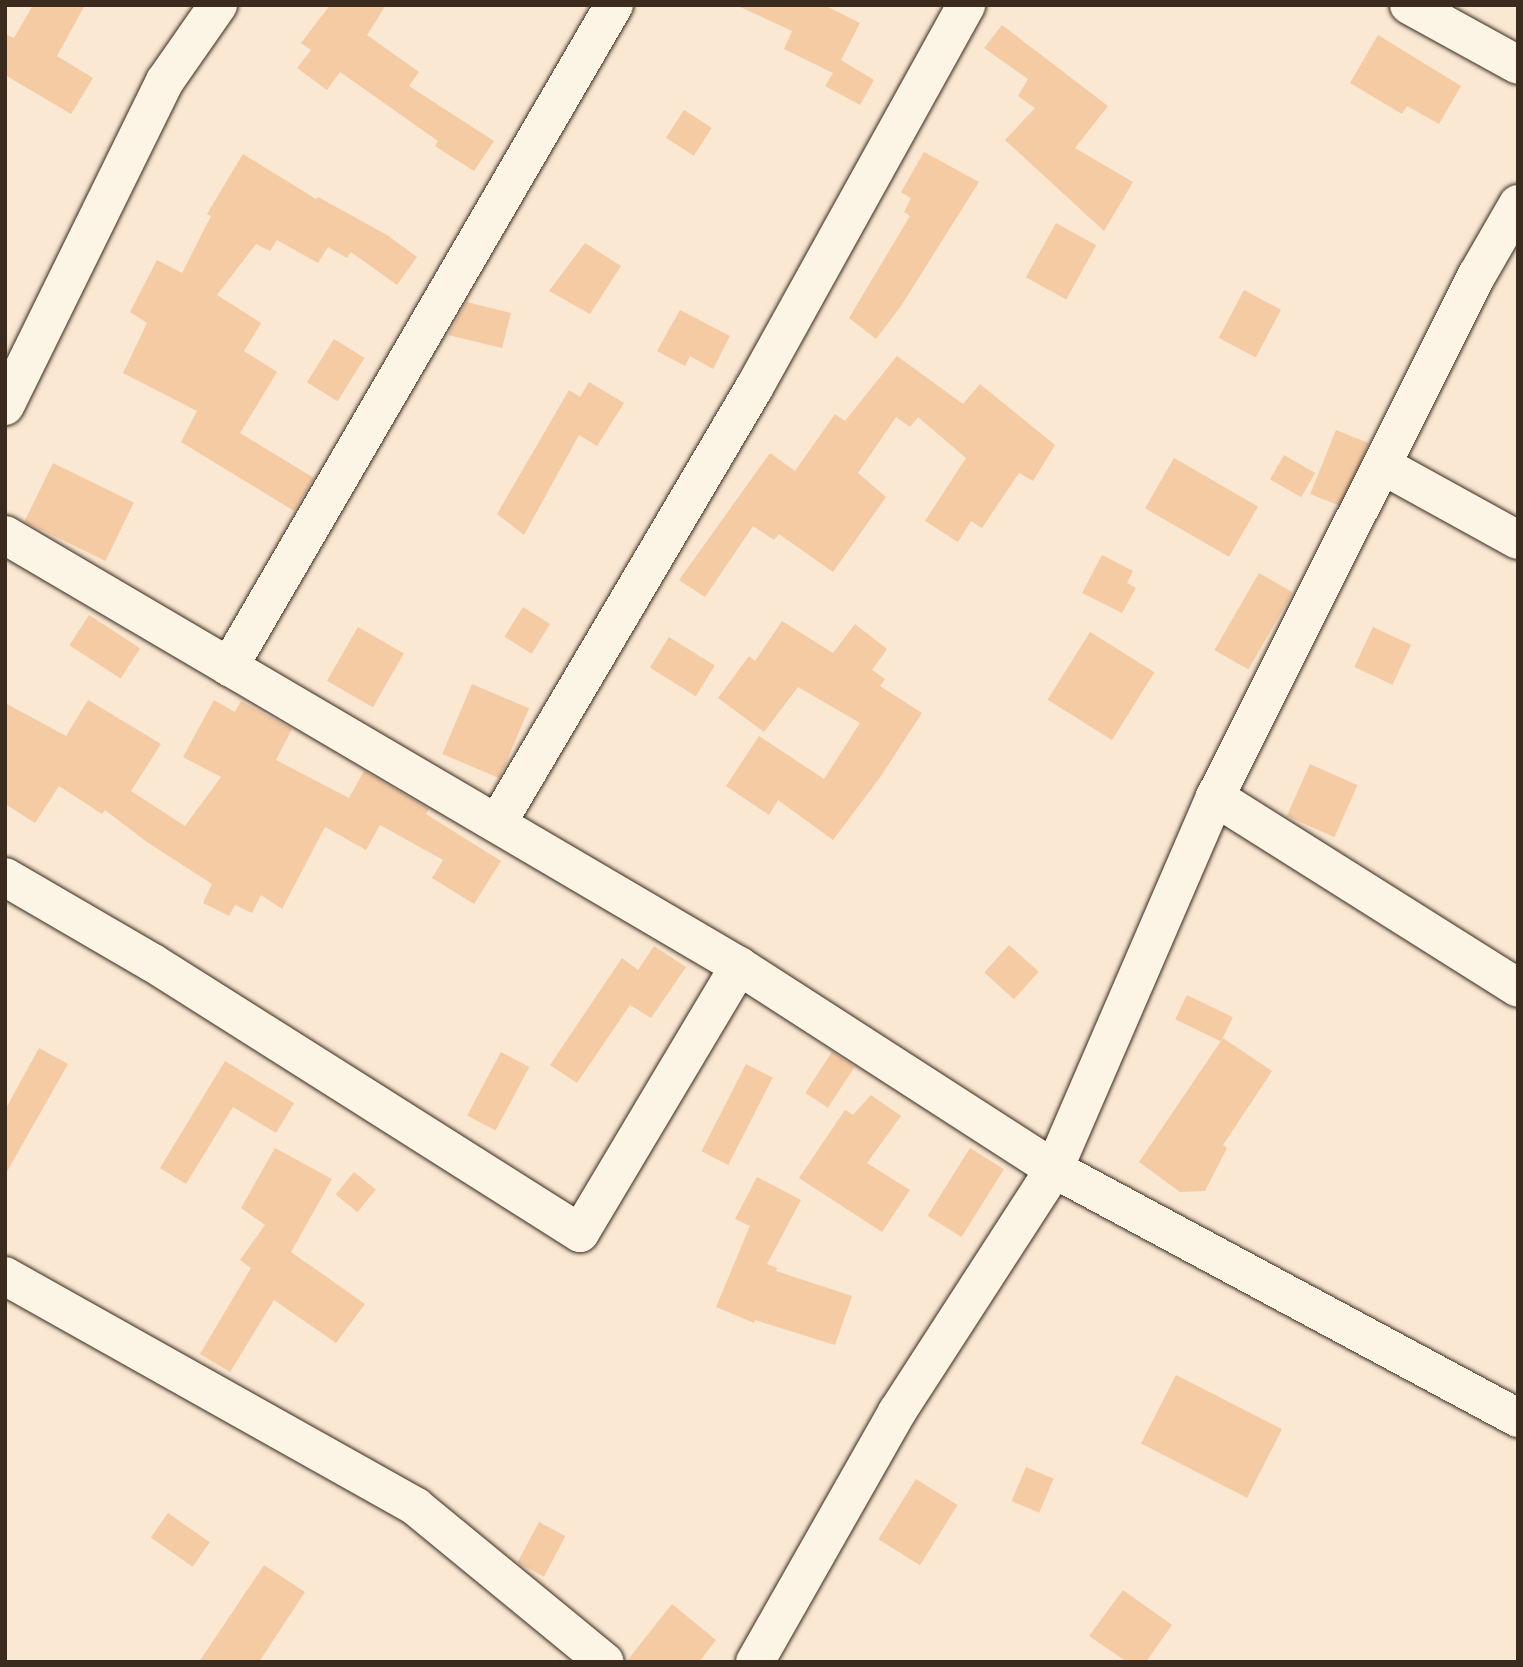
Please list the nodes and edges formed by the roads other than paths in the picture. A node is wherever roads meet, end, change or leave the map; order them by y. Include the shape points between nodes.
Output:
1 (218, 5) edge
2 (614, 5) edge
3 (966, 5) edge
4 (1409, 5) edge
5 (1518, 65) edge
6 (1518, 204) edge
7 (5, 406) edge
8 (1382, 465) junction
9 (5, 535) edge
10 (1518, 540) edge
11 (229, 667) junction
12 (1215, 797) junction
13 (498, 822) junction
14 (5, 877) edge
15 (739, 966) junction
16 (1518, 988) edge
17 (1054, 1170) junction
18 (5, 1276) edge
19 (1518, 1418) edge
20 (605, 1662) edge
21 (755, 1662) edge

1 - 7 street via 165,81
2 - 11 street
3 - 13 street via 754,388
4 - 5 street
6 - 8 street via 1477,275
8 - 10 street
8 - 12 street
9 - 11 street
11 - 13 street
12 - 16 street
12 - 17 street
13 - 15 street
14 - 15 street via 153,963 580,1233
15 - 17 street
17 - 19 street
17 - 21 street via 897,1412
18 - 20 street via 416,1507

